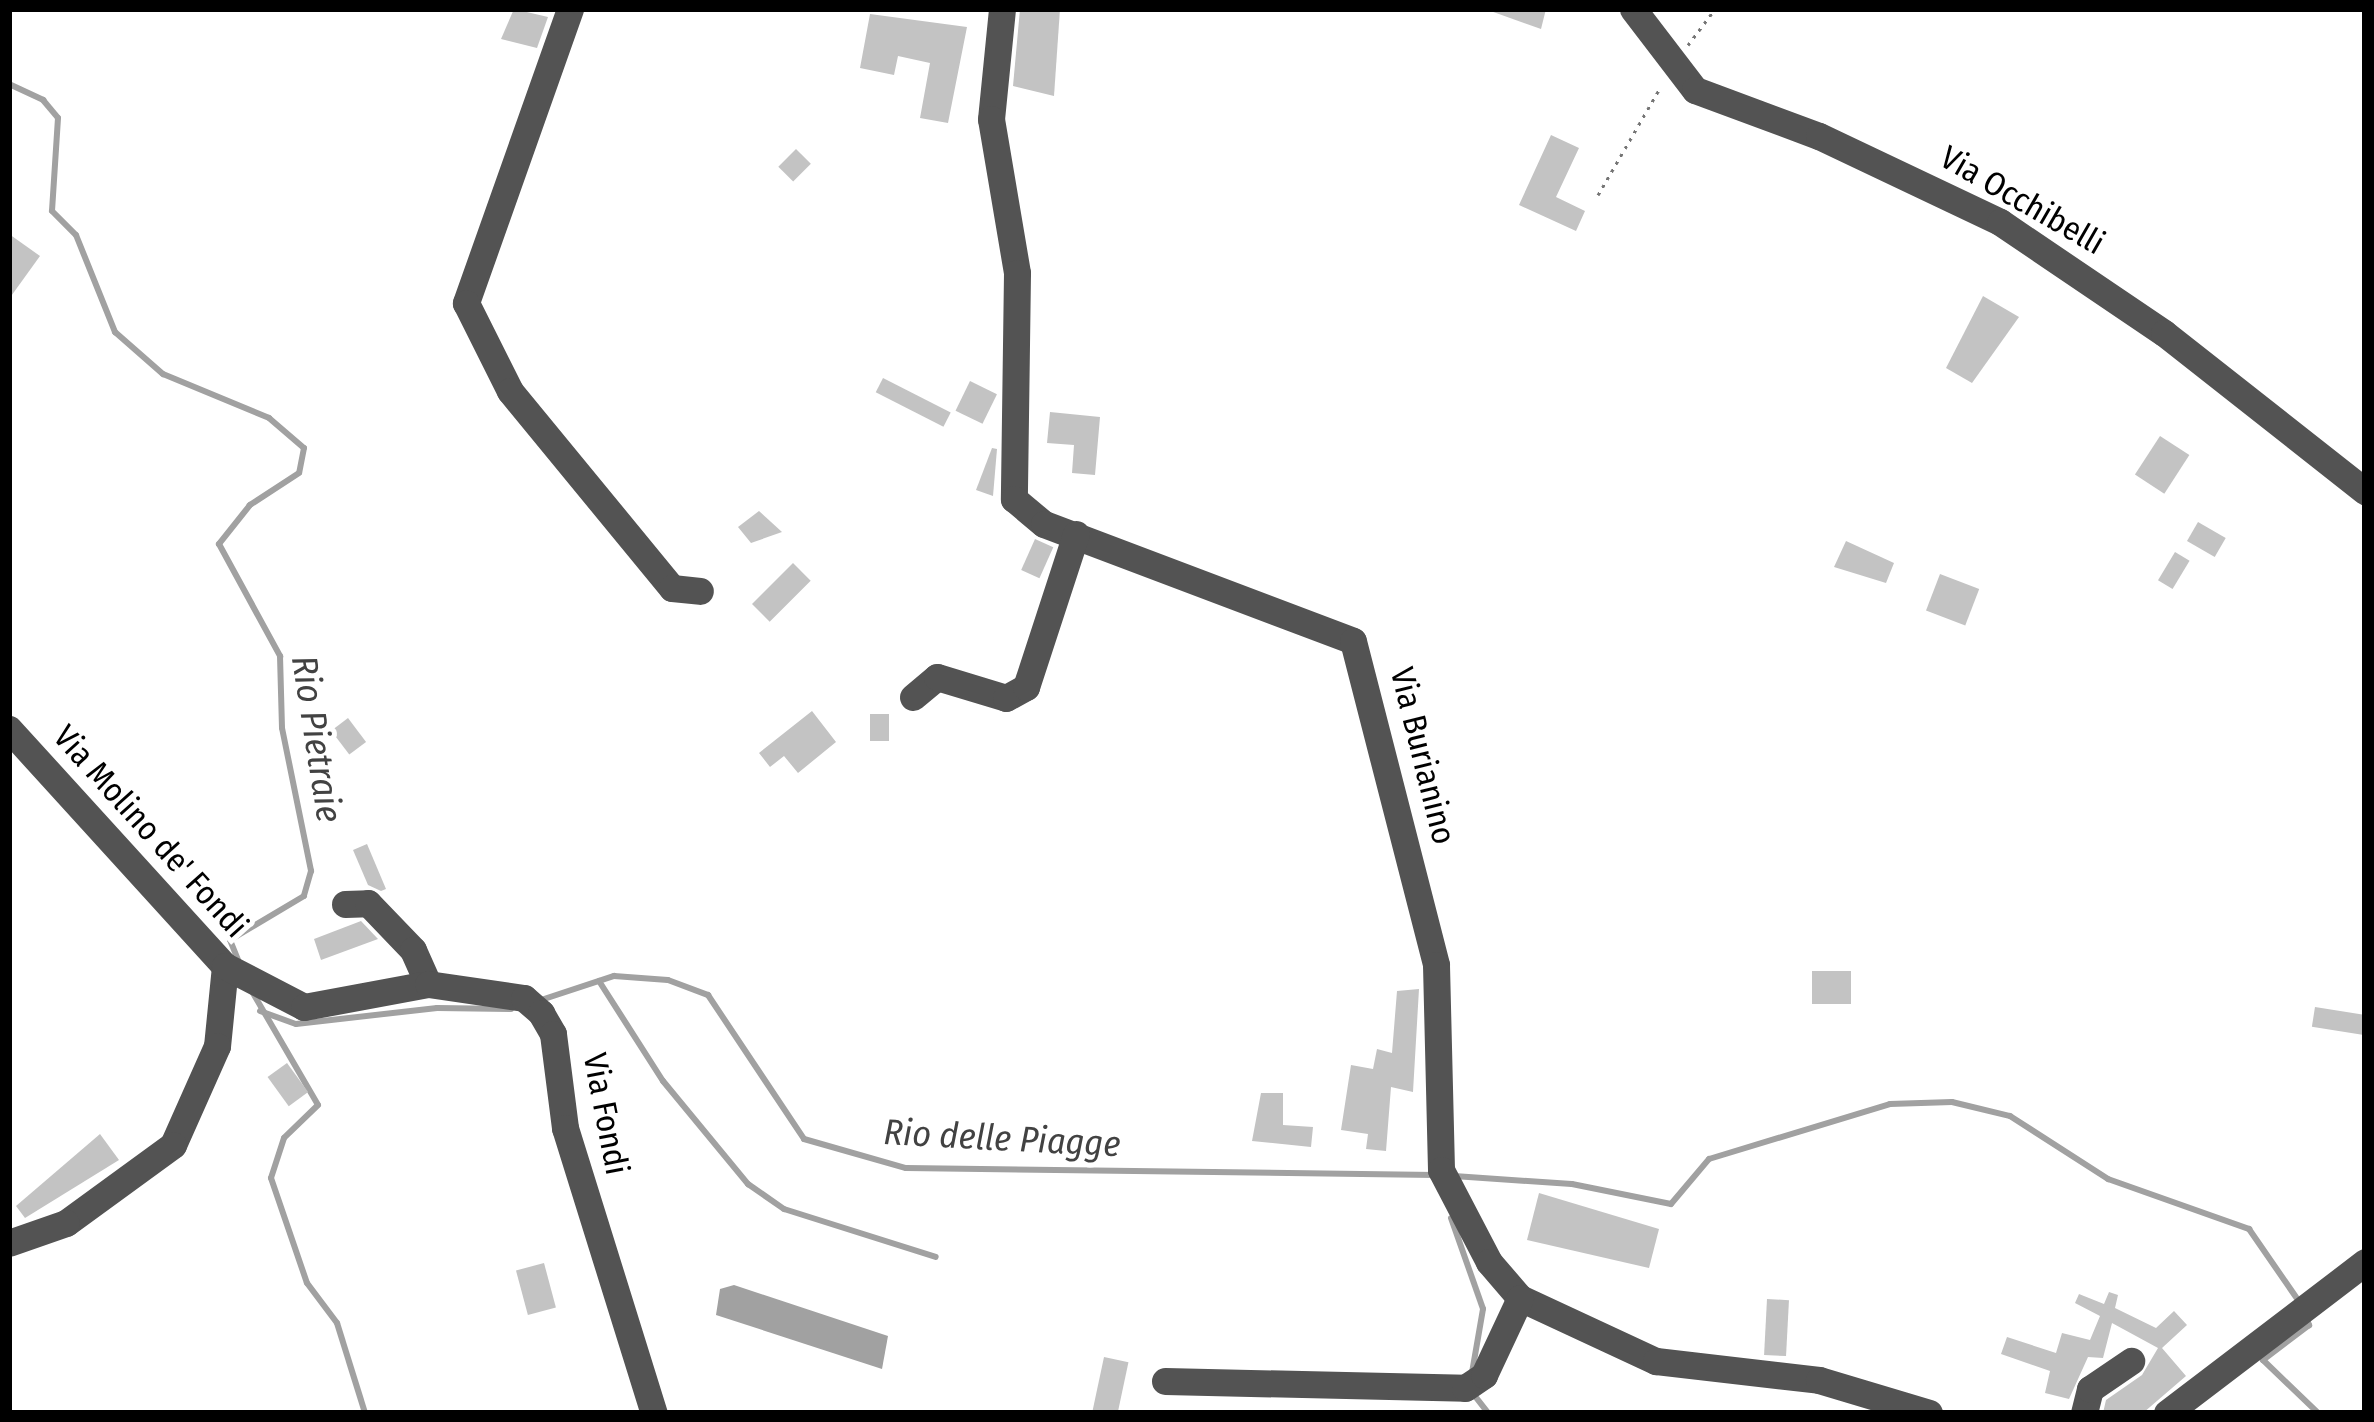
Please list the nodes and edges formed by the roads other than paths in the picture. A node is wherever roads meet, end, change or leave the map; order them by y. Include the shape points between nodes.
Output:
1 (570, 9) edge
2 (1002, 9) edge
3 (1633, 9) edge
4 (2365, 491) edge
5 (1076, 534) junction
6 (700, 591) dead end
7 (913, 697) dead end
8 (9, 729) edge
9 (345, 904) dead end
10 (225, 966) junction
11 (428, 984) junction
12 (9, 1243) edge
13 (2365, 1262) edge
14 (1520, 1298) junction
15 (2131, 1361) dead end
16 (1165, 1381) dead end
17 (654, 1413) edge
18 (1929, 1413) edge
19 (2084, 1413) edge
20 (2167, 1413) edge

1 - 6 street via 466,303 510,391 672,588
2 - 5 street, Via Burianino via 991,118 1017,273 1014,499 1044,524
3 - 4 street, Via Occhibelli via 1695,90 1820,136 2000,222 2164,333
5 - 7 street via 1026,687 1006,698 937,677
5 - 14 street, Via Burianino via 1352,641 1436,965 1442,1170 1489,1262
8 - 10 street, Via Molino de' Fondi
9 - 11 street via 368,903 413,950
10 - 11 street, Via Fondi via 304,1007
10 - 12 street, Via Molino de' Fondi via 217,1046 173,1145 66,1223
11 - 17 street, Via Fondi via 524,998 554,1034 565,1128
13 - 20 street
14 - 16 street via 1484,1375 1465,1388
14 - 18 street, Via Burianino via 1656,1361 1819,1380
15 - 19 street via 2090,1389

